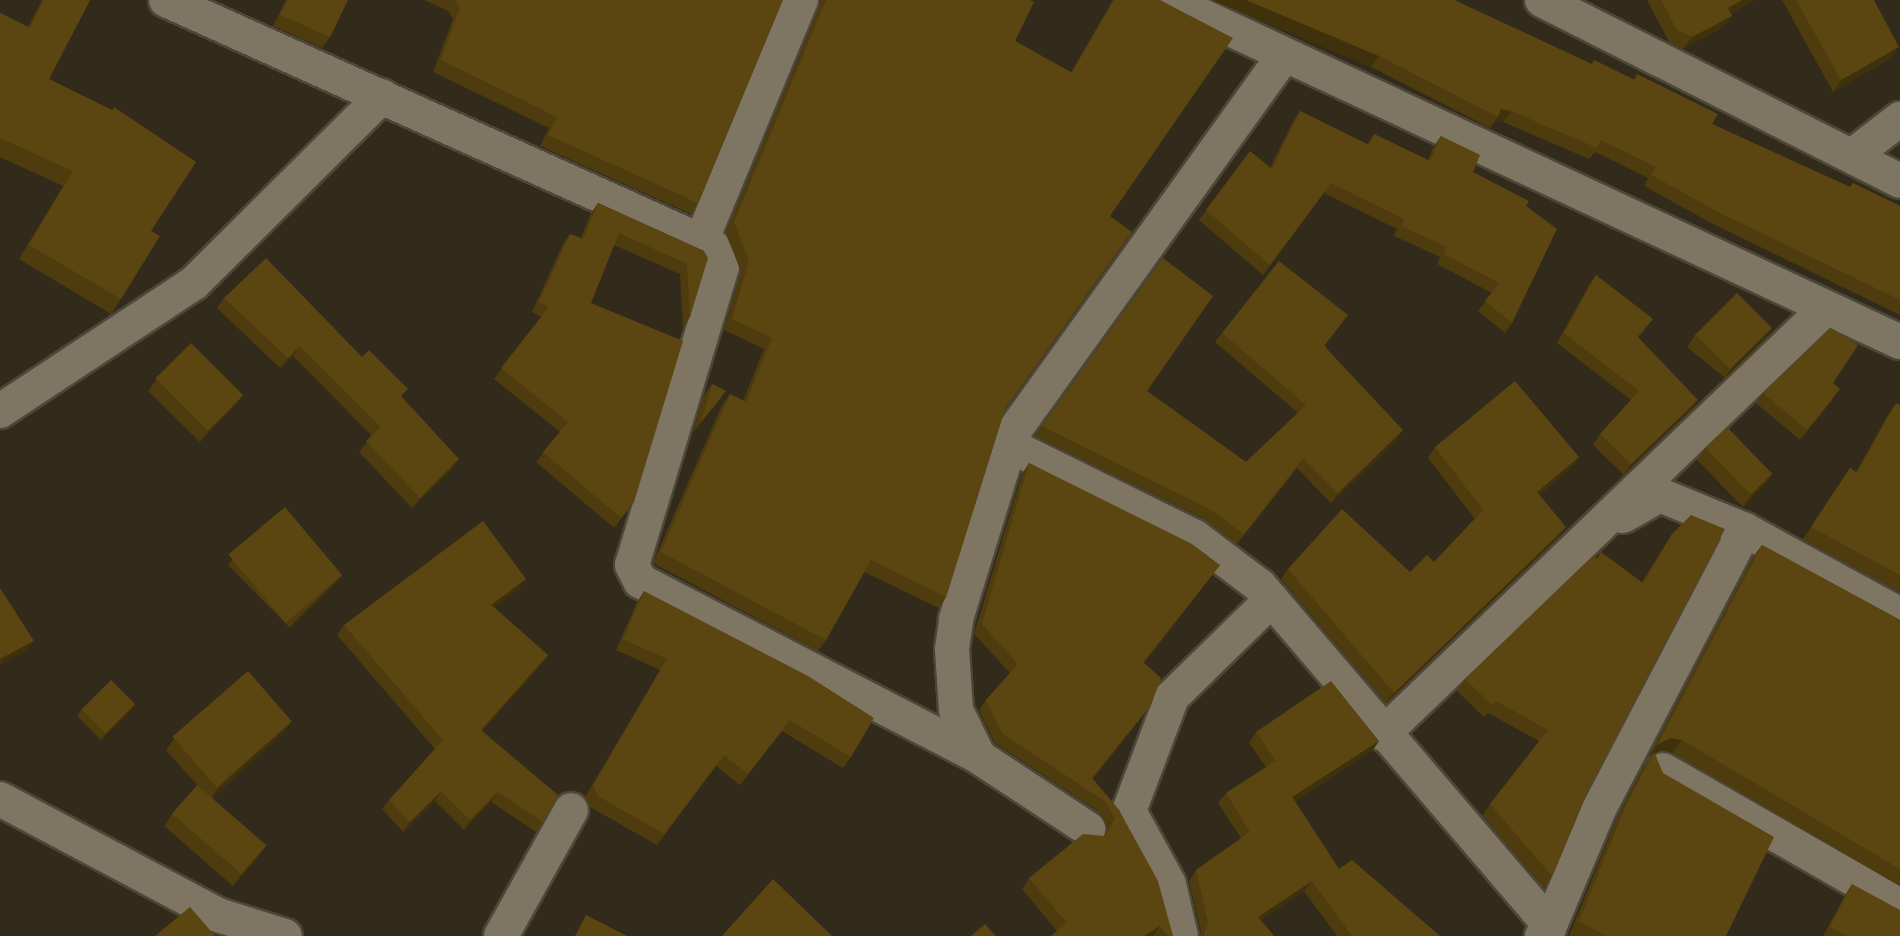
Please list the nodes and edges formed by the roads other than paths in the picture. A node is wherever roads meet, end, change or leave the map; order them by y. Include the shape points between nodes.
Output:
1 (166, 0) edge
2 (801, 0) edge
3 (1168, 0) edge
4 (1551, 1) edge
5 (1283, 56) junction
6 (382, 96) junction
7 (1900, 119) edge
8 (1852, 156) junction
9 (1900, 181) edge
10 (702, 239) junction
11 (1826, 308) junction
12 (1900, 342) edge
13 (0, 411) edge
14 (1013, 447) junction
15 (1745, 530) junction
16 (1594, 531) junction
17 (1271, 600) junction
18 (1900, 615) edge
19 (1383, 734) junction
20 (979, 757) junction
21 (1663, 770) edge
22 (0, 799) edge
23 (571, 810) dead end
24 (1088, 829) dead end
25 (1900, 906) edge
26 (1546, 932) edge
27 (285, 936) edge
28 (501, 936) edge
29 (1181, 936) edge

1 - 6 street
2 - 10 street
3 - 5 street
4 - 8 street
5 - 11 street
5 - 14 street via 1022,419
6 - 10 street
6 - 13 street via 194,283
7 - 8 street
8 - 9 street
10 - 20 street via 712,246 722,267 632,565 640,581
11 - 12 street
11 - 16 street
14 - 17 street via 1195,537 1242,570
14 - 20 street via 956,619 952,649 956,710
15 - 16 street via 1660,495
15 - 18 street
15 - 26 street via 1599,809
16 - 19 street
17 - 19 street
17 - 29 street via 1172,697 1129,811 1169,884
19 - 26 street
20 - 24 street
21 - 25 street
22 - 27 street via 218,915
23 - 28 street

